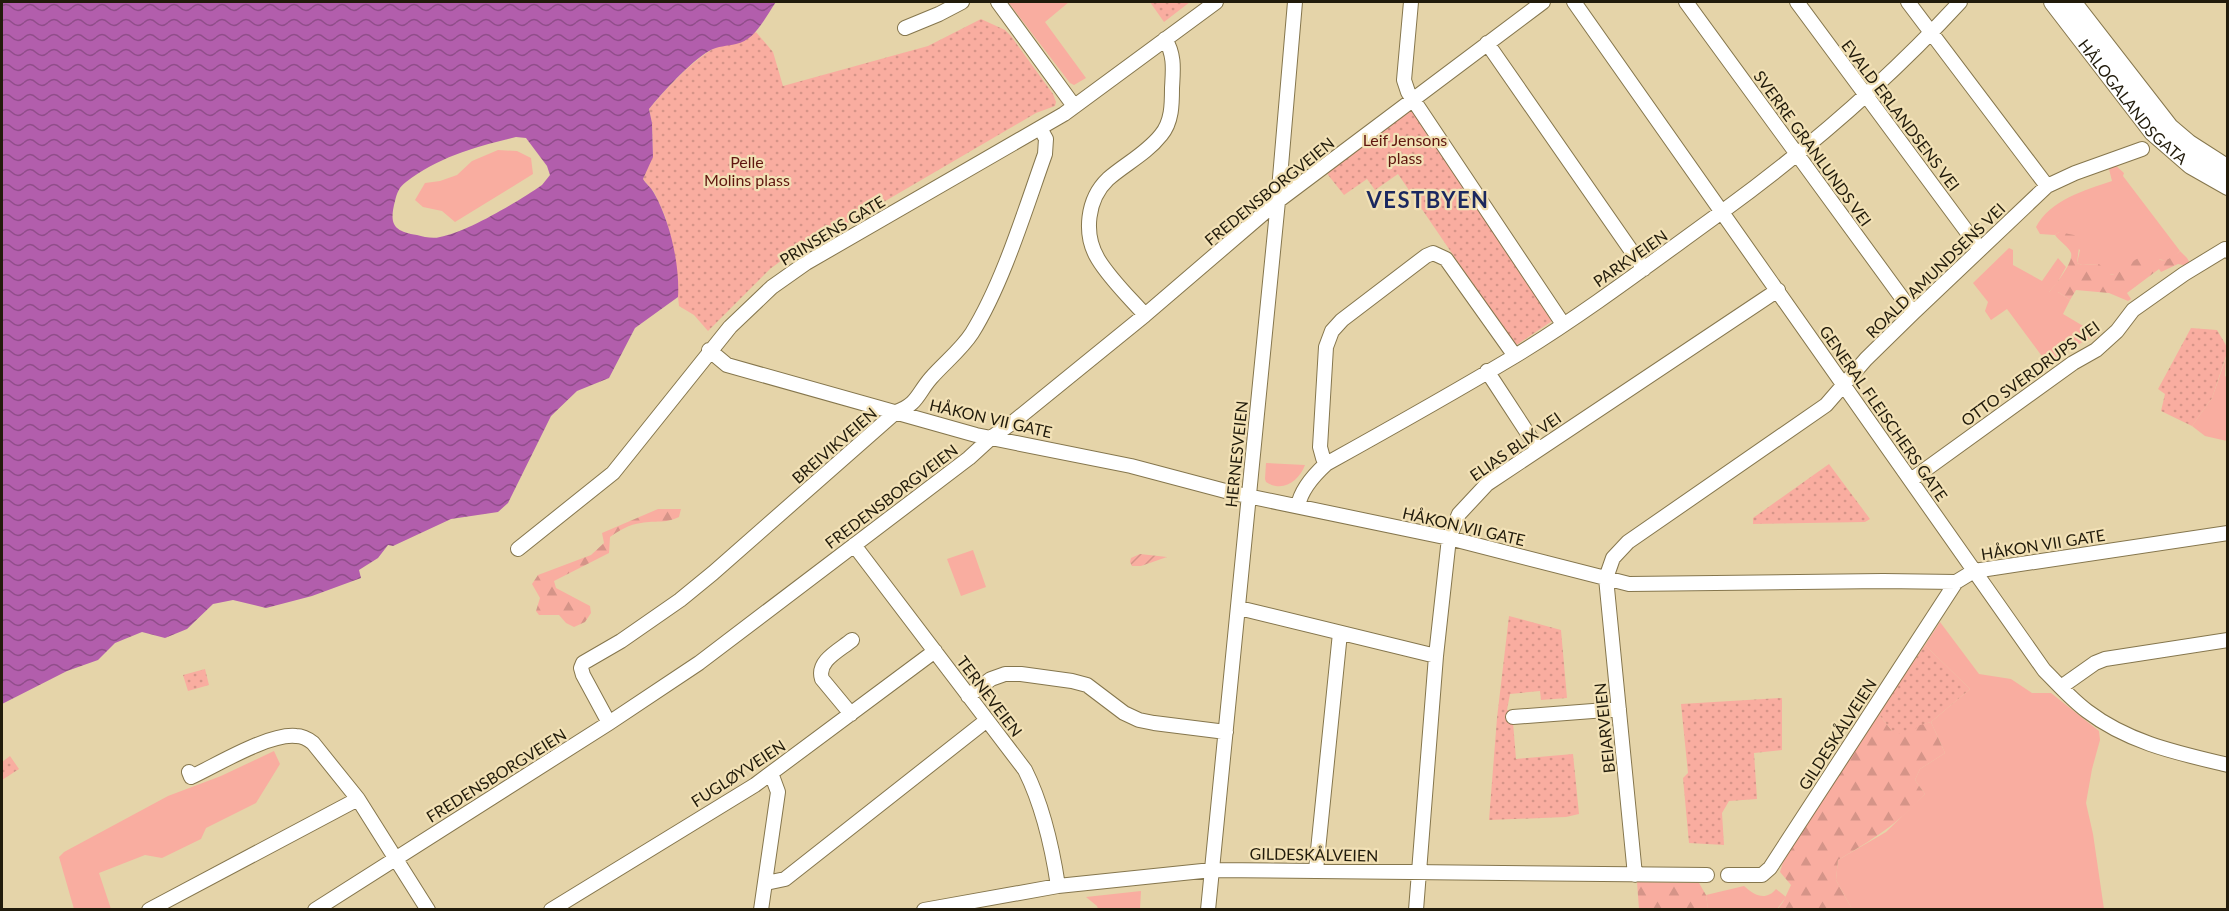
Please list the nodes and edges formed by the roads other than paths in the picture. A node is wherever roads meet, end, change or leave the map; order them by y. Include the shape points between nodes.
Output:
1 (962, 2) edge
2 (998, 2) edge
3 (1216, 2) edge
4 (1294, 2) edge
5 (1411, 2) edge
6 (1544, 2) edge
7 (1574, 2) edge
8 (1686, 2) edge
9 (1797, 2) edge
10 (1908, 2) edge
11 (1960, 2) edge
12 (2053, 2) edge
13 (2072, 2) edge
14 (905, 28) dead end
15 (1932, 33) junction
16 (1165, 39) junction
17 (1487, 43) junction
18 (1865, 95) junction
19 (1412, 100) junction
20 (1074, 106) junction
21 (1040, 128) junction
22 (2142, 149) dead end
23 (1797, 154) junction
24 (2228, 169) edge
25 (2047, 186) junction
26 (2228, 186) edge
27 (1278, 201) junction
28 (1721, 212) junction
29 (1980, 248) junction
30 (2226, 250) edge
31 (1644, 269) junction
32 (1778, 290) junction
33 (1913, 313) junction
34 (1145, 315) junction
35 (1563, 324) junction
36 (709, 350) junction
37 (1515, 356) junction
38 (1487, 371) junction
39 (1844, 386) junction
40 (896, 412) junction
41 (992, 437) junction
42 (1538, 449) junction
43 (1326, 464) junction
44 (1911, 480) junction
45 (1248, 495) junction
46 (1298, 506) junction
47 (2228, 532) edge
48 (1449, 538) junction
49 (854, 545) junction
50 (518, 549) dead end
51 (1974, 571) junction
52 (1606, 578) junction
53 (1956, 582) junction
54 (1239, 608) junction
55 (1340, 633) junction
56 (852, 640) dead end
57 (2228, 640) edge
58 (935, 651) junction
59 (1436, 656) junction
60 (2061, 687) junction
61 (968, 696) junction
62 (1619, 709) junction
63 (851, 714) junction
64 (1513, 717) dead end
65 (987, 720) junction
66 (609, 723) junction
67 (1226, 732) junction
68 (2228, 765) edge
69 (189, 772) dead end
70 (771, 773) junction
71 (358, 799) junction
72 (396, 858) junction
73 (1212, 870) junction
74 (1316, 870) junction
75 (1420, 872) junction
76 (1635, 875) junction
77 (1707, 875) dead end
78 (1728, 875) dead end
79 (766, 883) junction
80 (1058, 886) junction
81 (149, 909) edge
82 (315, 909) edge
83 (428, 909) edge
84 (551, 909) edge
85 (761, 909) edge
86 (924, 909) edge
87 (1208, 909) edge
88 (1416, 909) edge

1 - 14 street
2 - 20 street
3 - 16 street, PRINSENS GATE
4 - 27 street, HERNESVEIEN
5 - 19 street via 1404,80
6 - 17 street, FREDENSBORGVEIEN
7 - 28 street, GENERAL FLEISCHERS GATE
8 - 23 street, SVERRE GRANLUNDS VEI
9 - 18 street, EVALD ERLANDSENS VEI
10 - 15 street
11 - 15 street, PARKVEIEN
12 - 26 street, HÅLOGALANDSGATA via 2153,132 2191,165
13 - 24 street, HÅLOGALANDSGATA via 2169,127
15 - 18 street, PARKVEIEN
15 - 25 street
16 - 20 street, PRINSENS GATE
16 - 34 street via 1173,54 1172,102 1167,125 1145,152 1108,179 1099,191 1089,220 1088,234 1097,258
17 - 19 street, FREDENSBORGVEIEN
17 - 31 street
18 - 23 street, PARKVEIEN
18 - 29 street, EVALD ERLANDSENS VEI
19 - 27 street, FREDENSBORGVEIEN
19 - 35 street
20 - 21 street, PRINSENS GATE
21 - 36 street, PRINSENS GATE via 806,263 772,287
21 - 40 street, BREIVIKVEIEN via 1046,139 1045,154 984,312 970,335 911,406
22 - 25 street, ROALD AMUNDSENS VEI
23 - 28 street, PARKVEIEN
23 - 33 street, SVERRE GRANLUNDS VEI
25 - 29 street, ROALD AMUNDSENS VEI
27 - 34 street, FREDENSBORGVEIEN
27 - 45 street, HERNESVEIEN
28 - 31 street, PARKVEIEN
28 - 32 street, GENERAL FLEISCHERS GATE
29 - 33 street, ROALD AMUNDSENS VEI
30 - 44 street, OTTO SVERDRUPS VEI via 2133,310 2096,350
31 - 35 street, PARKVEIEN
32 - 39 street, GENERAL FLEISCHERS GATE
32 - 42 street, ELIAS BLIX VEI
33 - 39 street, ROALD AMUNDSENS VEI
34 - 41 street, FREDENSBORGVEIEN
35 - 37 street, PARKVEIEN
36 - 40 street, HÅKON VII GATE via 728,365
36 - 50 street, PRINSENS GATE via 612,473
37 - 38 street, PARKVEIEN
37 - 43 street via 1446,259 1433,253 1426,256 1342,320 1328,338 1320,447
38 - 42 street
38 - 43 street, PARKVEIEN
39 - 44 street, GENERAL FLEISCHERS GATE
39 - 52 street, ROALD AMUNDSENS VEI via 1826,405 1628,542 1613,558
40 - 41 street, HÅKON VII GATE
40 - 66 street, BREIVIKVEIEN via 680,600 583,663 584,675
41 - 45 street, HÅKON VII GATE
41 - 49 street, FREDENSBORGVEIEN
42 - 48 street, ELIAS BLIX VEI via 1475,495 1459,514
43 - 46 street, PARKVEIEN via 1300,496
44 - 51 street, GENERAL FLEISCHERS GATE
45 - 46 street, HÅKON VII GATE
45 - 54 street, HERNESVEIEN
46 - 48 street, HÅKON VII GATE
47 - 51 street, HÅKON VII GATE
48 - 52 street, HÅKON VII GATE
48 - 59 street, ELIAS BLIX VEI
49 - 58 street, TERNEVEIEN
49 - 66 street, FREDENSBORGVEIEN via 699,663
51 - 53 street, HÅKON VII GATE
51 - 60 street, GENERAL FLEISCHERS GATE via 2044,670
52 - 53 street, HÅKON VII GATE via 1641,586
52 - 62 street, BEIARVEIEN
53 - 78 street, GILDESKÅLVEIEN via 1770,868 1762,875
54 - 55 street
54 - 67 street, HERNESVEIEN
55 - 59 street
55 - 74 street
56 - 63 street via 821,668 822,679
57 - 60 street via 2105,659
58 - 61 street, TERNEVEIEN
58 - 63 street, FUGLØYVEIEN
59 - 75 street, ELIAS BLIX VEI
60 - 68 street, GENERAL FLEISCHERS GATE via 2088,712 2132,738
61 - 65 street, TERNEVEIEN
61 - 67 street via 1005,674 1072,681 1087,685 1139,720
62 - 64 street
62 - 76 street, BEIARVEIEN
63 - 70 street, FUGLØYVEIEN
65 - 79 street via 785,879
65 - 80 street, TERNEVEIEN via 1025,770 1035,790
66 - 72 street, FREDENSBORGVEIEN
67 - 73 street, HERNESVEIEN
69 - 71 street via 191,777 278,737 296,735 313,743
70 - 79 street via 778,792
70 - 84 street, FUGLØYVEIEN
71 - 72 street
71 - 81 street
72 - 82 street, FREDENSBORGVEIEN
72 - 83 street
73 - 74 street, GILDESKÅLVEIEN
73 - 80 street, GILDESKÅLVEIEN
73 - 87 street, HERNESVEIEN
74 - 75 street, GILDESKÅLVEIEN
75 - 76 street, GILDESKÅLVEIEN
75 - 88 street, ELIAS BLIX VEI
76 - 77 street, GILDESKÅLVEIEN
79 - 85 street
80 - 86 street, GILDESKÅLVEIEN

